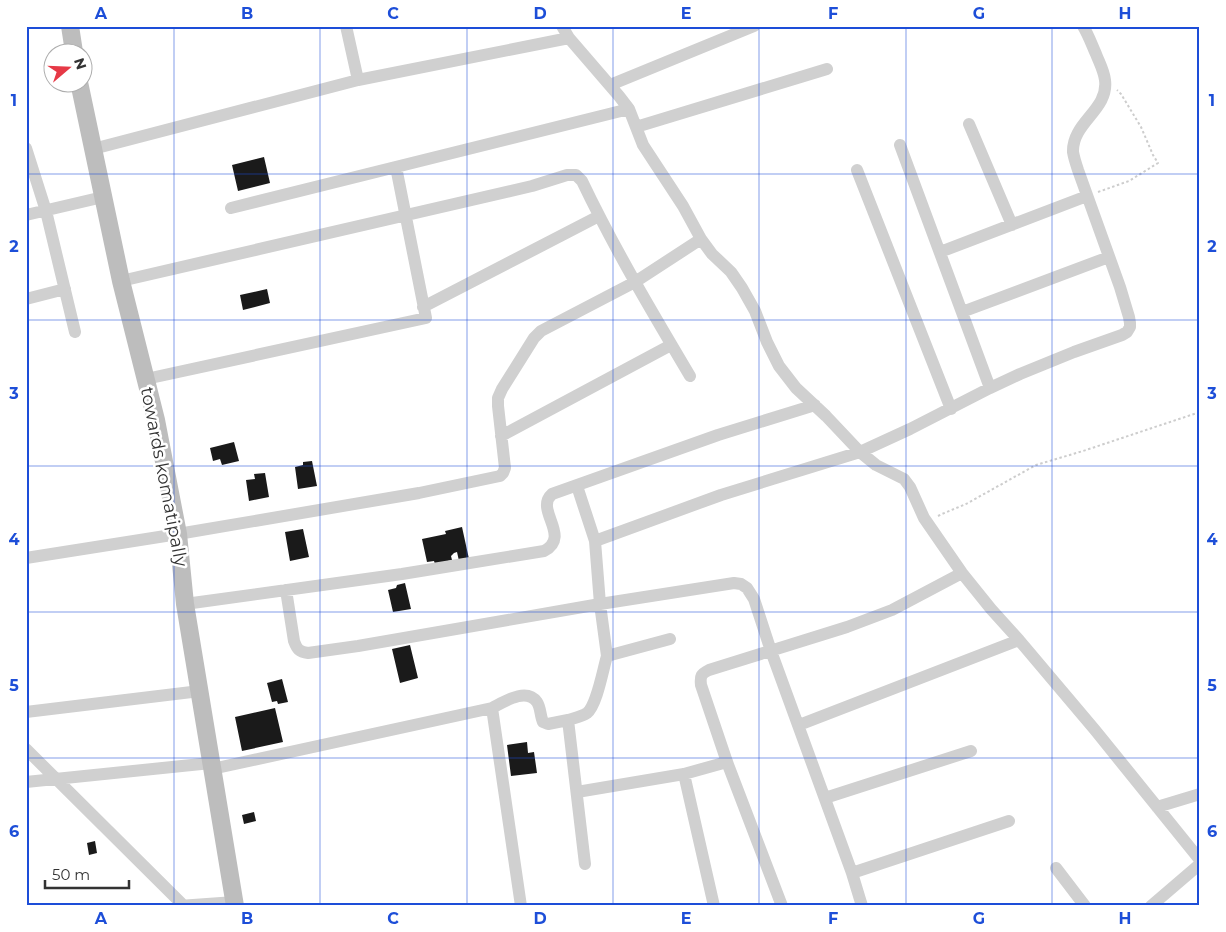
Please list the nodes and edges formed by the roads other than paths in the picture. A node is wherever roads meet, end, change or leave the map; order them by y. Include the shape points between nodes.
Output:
1 (70, 26) edge
2 (346, 26) edge
3 (562, 26) edge
4 (754, 26) edge
5 (1083, 26) edge
6 (569, 38) junction
7 (72, 42) edge
8 (827, 69) dead end
9 (358, 80) junction
10 (610, 85) junction
11 (81, 92) edge
12 (629, 109) junction
13 (969, 124) dead end
14 (636, 126) junction
15 (900, 145) dead end
16 (26, 148) edge
17 (93, 149) junction
18 (396, 167) junction
19 (857, 170) dead end
20 (1087, 196) junction
21 (103, 197) junction
22 (231, 208) dead end
23 (46, 211) junction
24 (26, 215) edge
25 (406, 215) junction
26 (599, 216) junction
27 (1012, 225) junction
28 (701, 239) junction
29 (940, 252) junction
30 (1109, 257) junction
31 (122, 281) junction
32 (635, 282) junction
33 (64, 289) junction
34 (26, 299) edge
35 (423, 307) junction
36 (962, 312) junction
37 (75, 332) dead end
38 (671, 345) junction
39 (690, 376) dead end
40 (146, 380) junction
41 (990, 388) junction
42 (815, 405) junction
43 (951, 409) junction
44 (501, 436) junction
45 (860, 452) junction
46 (577, 486) junction
47 (178, 534) junction
48 (595, 541) junction
49 (26, 558) edge
50 (962, 573) junction
51 (286, 590) junction
52 (185, 604) junction
53 (600, 604) junction
54 (670, 640) dead end
55 (1019, 640) junction
56 (771, 651) junction
57 (607, 656) junction
58 (200, 692) junction
59 (492, 708) junction
60 (26, 712) edge
61 (568, 720) junction
62 (799, 725) junction
63 (26, 749) edge
64 (971, 751) dead end
65 (727, 762) junction
66 (212, 766) junction
67 (684, 774) junction
68 (56, 779) junction
69 (26, 782) edge
70 (577, 792) junction
71 (1200, 794) edge
72 (825, 798) junction
73 (1157, 807) junction
74 (1009, 821) dead end
75 (1200, 860) edge
76 (585, 864) dead end
77 (1200, 864) edge
78 (1056, 868) dead end
79 (852, 872) junction
80 (235, 904) edge
81 (179, 906) edge
82 (183, 906) edge
83 (521, 906) edge
84 (714, 906) edge
85 (782, 906) edge
86 (862, 906) edge
87 (1085, 906) edge
88 (1151, 906) edge

1 - 7 street
2 - 9 street
3 - 6 street
4 - 10 street
5 - 20 street via 1105,78 1105,92 1100,104 1076,136 1074,145 1073,153
6 - 9 street
6 - 10 street
8 - 14 street
9 - 17 street
10 - 12 street
11 - 17 street, towards komatipally
12 - 14 street
12 - 18 street
13 - 27 street
14 - 28 street via 643,145
15 - 29 street
16 - 23 street
17 - 21 street, towards komatipally
18 - 22 street
18 - 25 street
19 - 43 street
20 - 27 street
20 - 30 street
21 - 23 street
21 - 31 street, towards komatipally
23 - 24 street
23 - 33 street
25 - 26 street via 576,175
25 - 31 street
25 - 35 street
26 - 32 street
26 - 35 street
27 - 29 street
28 - 32 street
28 - 42 street via 742,288 779,366
29 - 36 street
30 - 36 street
30 - 41 street via 1129,317 1127,332
31 - 40 street, towards komatipally
32 - 38 street
32 - 44 street via 541,331 534,338 498,398
33 - 34 street
33 - 37 street
35 - 40 street via 426,318
36 - 41 street
38 - 39 street
38 - 44 street
40 - 47 street, towards komatipally
41 - 43 street
42 - 45 street
42 - 46 street via 718,435
43 - 45 street
44 - 47 street via 505,471 497,477
45 - 48 street via 721,495
45 - 50 street via 876,465 904,479 928,524
46 - 48 street
46 - 51 street via 548,498 555,540 544,551
47 - 49 street
47 - 52 street, towards komatipally
48 - 53 street
50 - 55 street
50 - 56 street via 892,610
51 - 52 street
51 - 53 street via 294,641 301,652 308,653
52 - 58 street, towards komatipally
53 - 56 street via 741,584 754,599
53 - 57 street
54 - 57 street
55 - 62 street
55 - 73 street
56 - 62 street
56 - 65 street via 708,670 700,677
57 - 61 street via 589,712
58 - 60 street
58 - 66 street, towards komatipally
59 - 61 street via 524,696 536,701 543,722
59 - 66 street
59 - 83 street
61 - 70 street
62 - 72 street
63 - 68 street
64 - 72 street
65 - 67 street
65 - 85 street
66 - 68 street
66 - 80 street, towards komatipally
67 - 70 street
67 - 84 street
68 - 69 street
68 - 82 street
70 - 76 street
71 - 73 street
72 - 79 street
73 - 75 street
74 - 79 street
77 - 88 street
78 - 87 street
79 - 86 street
80 - 82 street
81 - 82 street

